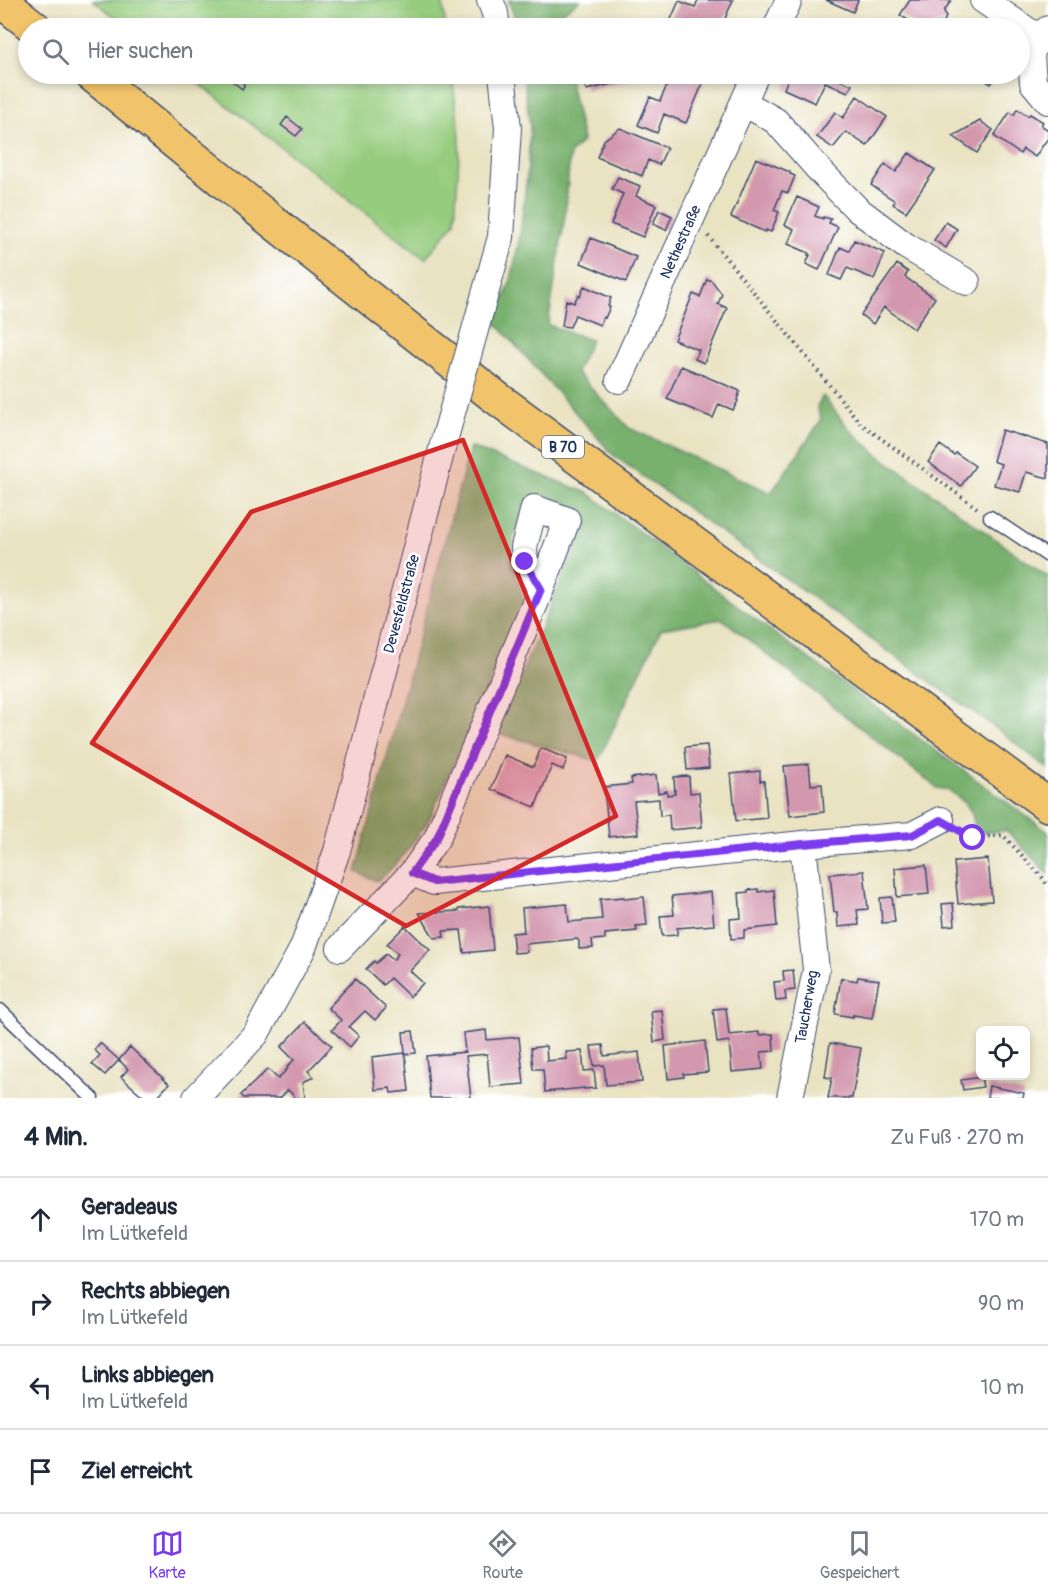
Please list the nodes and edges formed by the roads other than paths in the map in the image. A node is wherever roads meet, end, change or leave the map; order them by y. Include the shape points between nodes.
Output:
1 (0, 0) edge
2 (490, 0) edge
3 (789, 0) edge
4 (983, 0) edge
5 (22, 18) edge
6 (495, 18) edge
7 (781, 18) edge
8 (1016, 18) edge
9 (1043, 33) edge
10 (103, 84) edge
11 (503, 84) edge
12 (751, 84) edge
13 (1048, 101) edge
14 (744, 103) junction
15 (967, 282) dead end
16 (619, 380) dead end
17 (990, 517) road end
18 (1048, 556) edge
19 (541, 589) dead end
20 (1048, 805) edge
21 (941, 820) road end
22 (803, 844) junction
23 (412, 873) junction
24 (340, 948) dead end
25 (0, 1010) edge
26 (783, 1097) edge
27 (92, 1098) edge
28 (196, 1098) edge

1 - 5 highway
2 - 6 street
3 - 7 street
4 - 8 street
9 - 13 street via 1031,55 1033,83
10 - 20 highway, B 70 via 494,396
11 - 28 street, Devesfeldstraße, bridge via 508,128 501,237 338,851 303,948 256,1034
12 - 14 street, Nethestraße
14 - 15 street via 776,121 857,209 906,246
14 - 16 street, Nethestraße
17 - 18 lane
19 - 23 street via 437,838
21 - 22 street via 912,835
22 - 23 street via 434,882
22 - 26 street, Taucherweg via 816,970
23 - 24 street
25 - 27 lane

